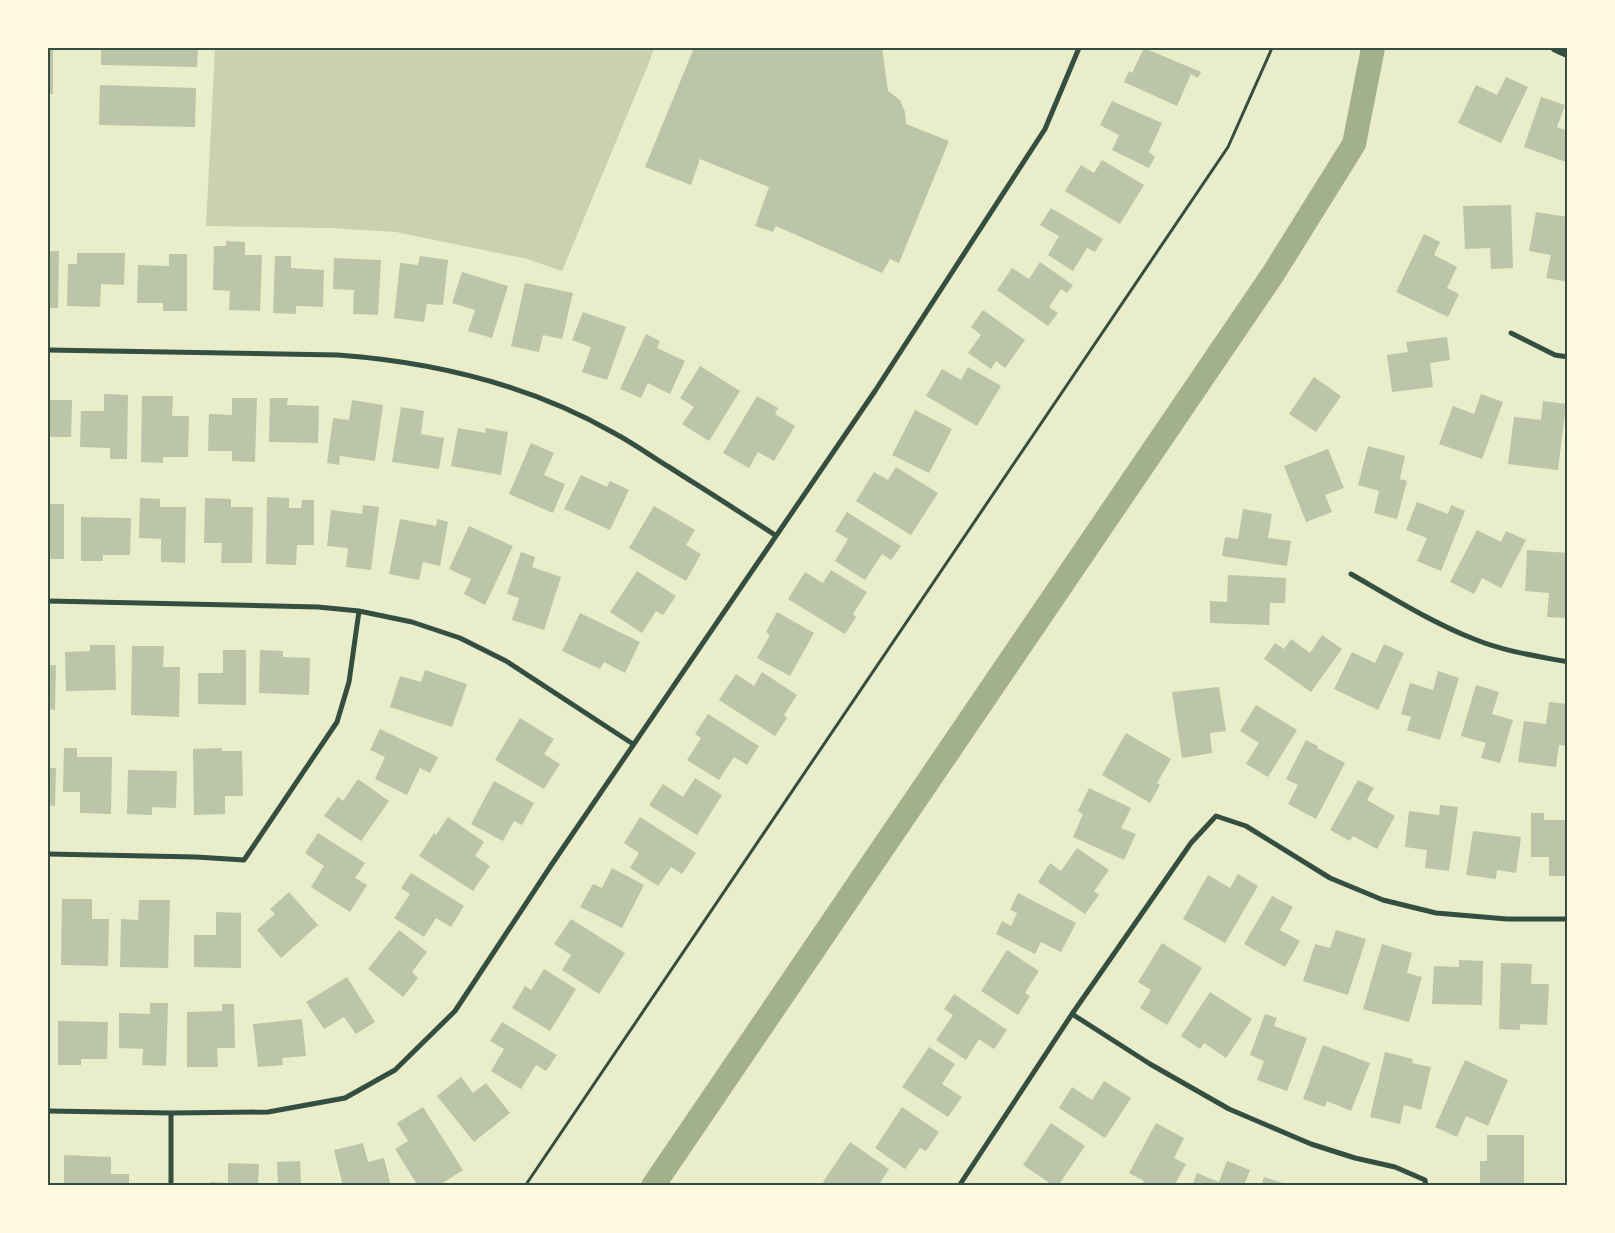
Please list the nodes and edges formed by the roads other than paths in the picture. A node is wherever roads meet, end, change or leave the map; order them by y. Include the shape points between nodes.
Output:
1 (1079, 48) edge
2 (1554, 48) edge
3 (1568, 54) edge
4 (1511, 333) dead end
5 (48, 350) edge
6 (1568, 357) edge
7 (775, 535) junction
8 (1351, 574) dead end
9 (48, 601) edge
10 (359, 610) junction
11 (1568, 662) edge
12 (633, 744) junction
13 (48, 854) edge
14 (1568, 919) edge
15 (1072, 1014) junction
16 (48, 1111) edge
17 (171, 1113) junction
18 (171, 1186) edge
19 (959, 1186) edge
20 (1426, 1186) edge

1 - 7 street via 1045,129 875,391
2 - 3 street
4 - 6 street via 1555,355
5 - 7 street via 338,355 379,358 452,371 519,390 614,433
7 - 12 street
8 - 11 street via 1474,639 1527,655
9 - 10 street
10 - 12 street via 412,622 460,638 506,661
10 - 13 street via 350,682 336,722 244,860
12 - 17 street via 455,1011 395,1070 345,1098 268,1112
14 - 15 street via 1507,919 1436,913 1383,900 1330,878 1246,826 1216,816 1191,843
15 - 19 street
15 - 20 street via 1229,1109 1310,1144 1395,1167 1425,1180
16 - 17 street
17 - 18 street

